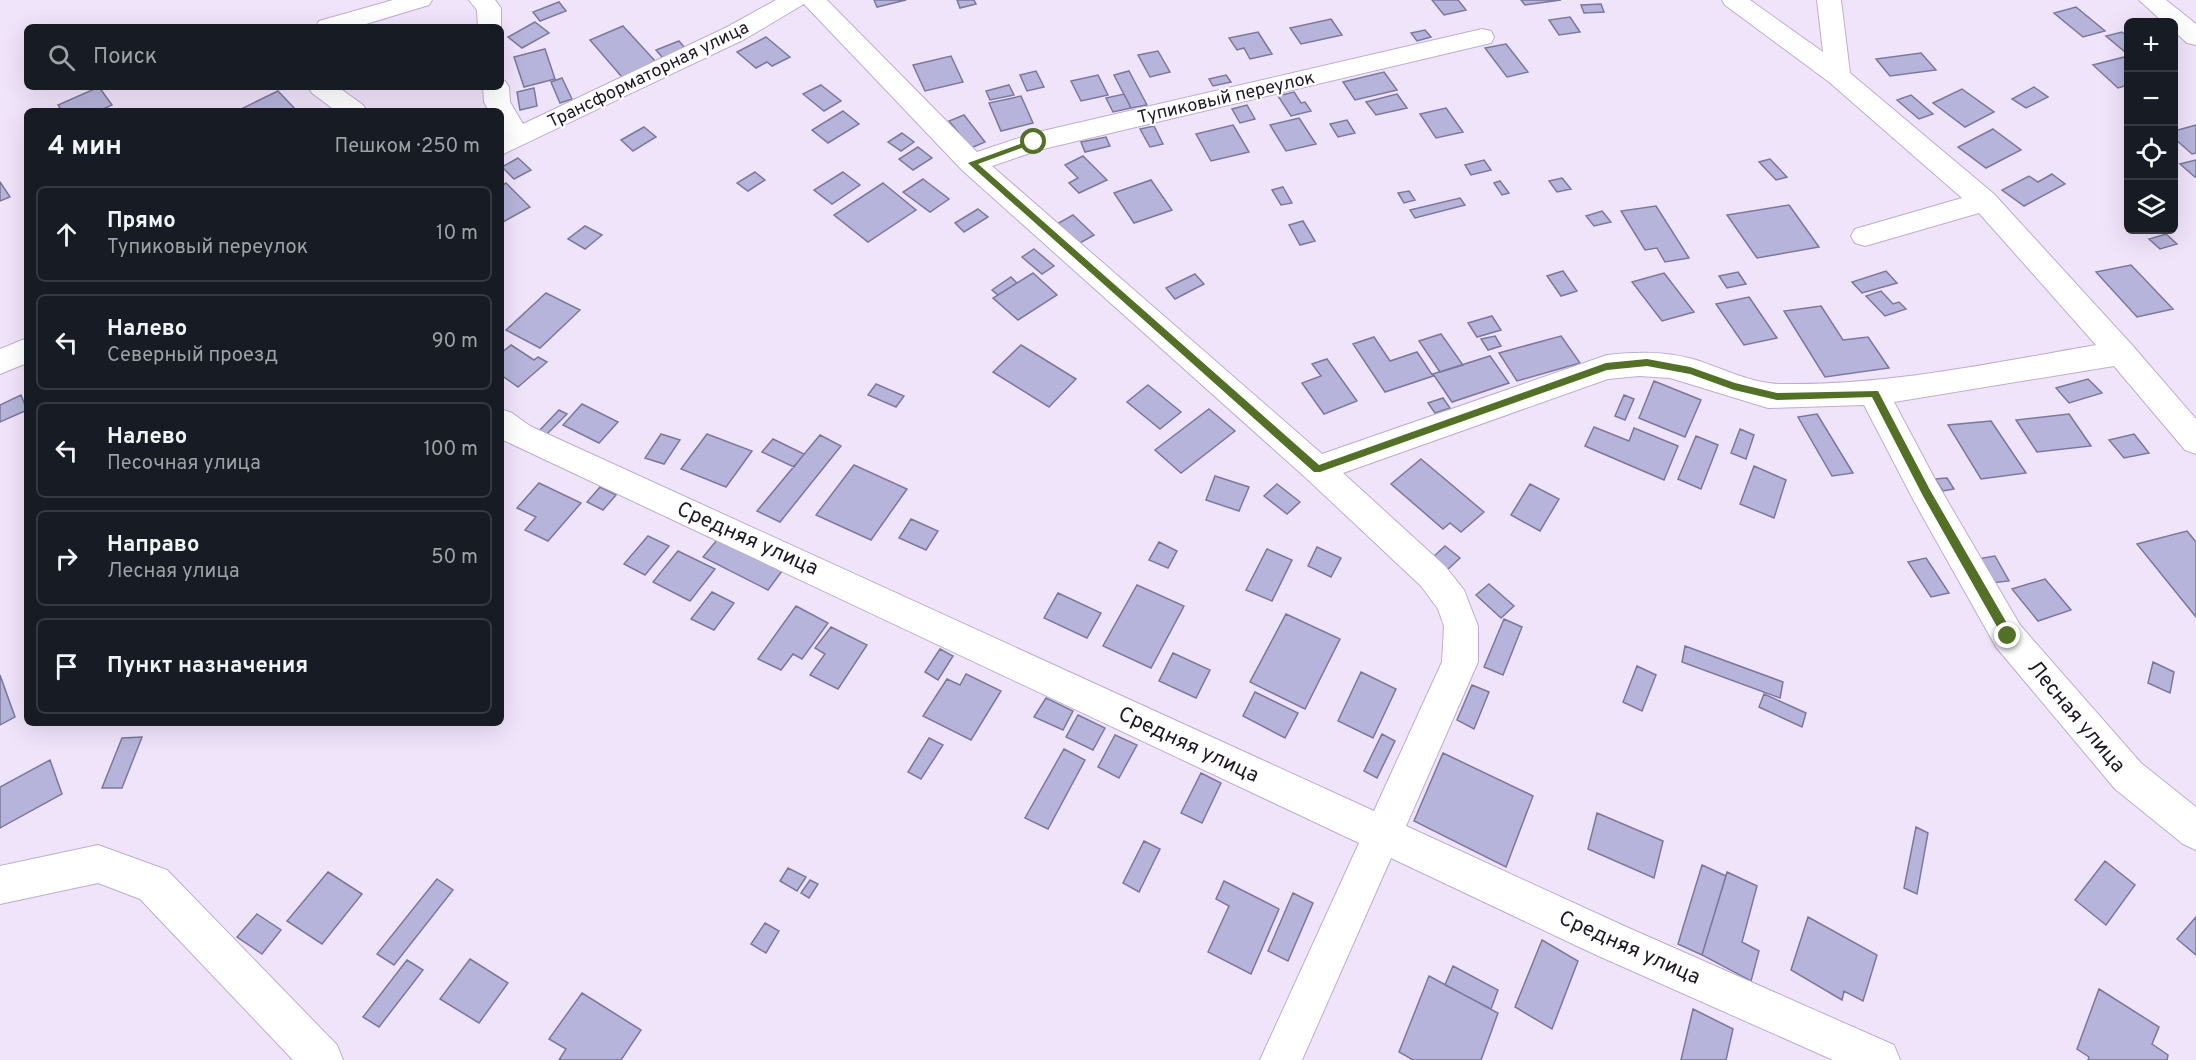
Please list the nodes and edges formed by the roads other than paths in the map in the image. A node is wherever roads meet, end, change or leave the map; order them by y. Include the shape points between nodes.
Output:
1 (420, 0) edge
2 (481, 0) edge
3 (794, 0) edge
4 (813, 0) edge
5 (1734, 0) edge
6 (1829, 0) edge
7 (2151, 0) edge
8 (338, 24) edge
9 (490, 24) edge
10 (1482, 37) dead end
11 (2196, 37) edge
12 (1838, 76) junction
13 (325, 90) edge
14 (496, 90) edge
15 (350, 108) edge
16 (499, 108) edge
17 (504, 125) edge
18 (509, 142) edge
19 (972, 163) junction
20 (1984, 201) junction
21 (1865, 236) dead end
22 (24, 351) edge
23 (2121, 352) junction
24 (0, 362) edge
25 (1874, 394) junction
26 (504, 424) edge
27 (2196, 441) edge
28 (1317, 469) junction
29 (2196, 831) edge
30 (1384, 834) junction
31 (0, 885) edge
32 (322, 1060) edge
33 (1281, 1060) edge
34 (1879, 1060) edge

1 - 8 street
2 - 9 street via 489,8
3 - 18 street, Трансформаторная улица via 736,33
4 - 19 street
5 - 12 street
6 - 12 street
7 - 11 street
10 - 19 street, Тупиковый переулок via 1034,142
12 - 20 street
13 - 15 street
14 - 16 street
17 - 18 street
19 - 28 street
20 - 21 street
20 - 23 street
22 - 24 street
23 - 25 street
23 - 27 street
25 - 28 street via 1777,396 1690,370 1647,362 1606,367
25 - 29 street, Лесная улица via 2008,636 2128,777
26 - 30 street, Средняя улица via 519,435
28 - 30 street via 1432,576 1452,601 1461,626 1460,662
30 - 33 street
30 - 34 street, Средняя улица
31 - 32 street via 98,864 153,884

